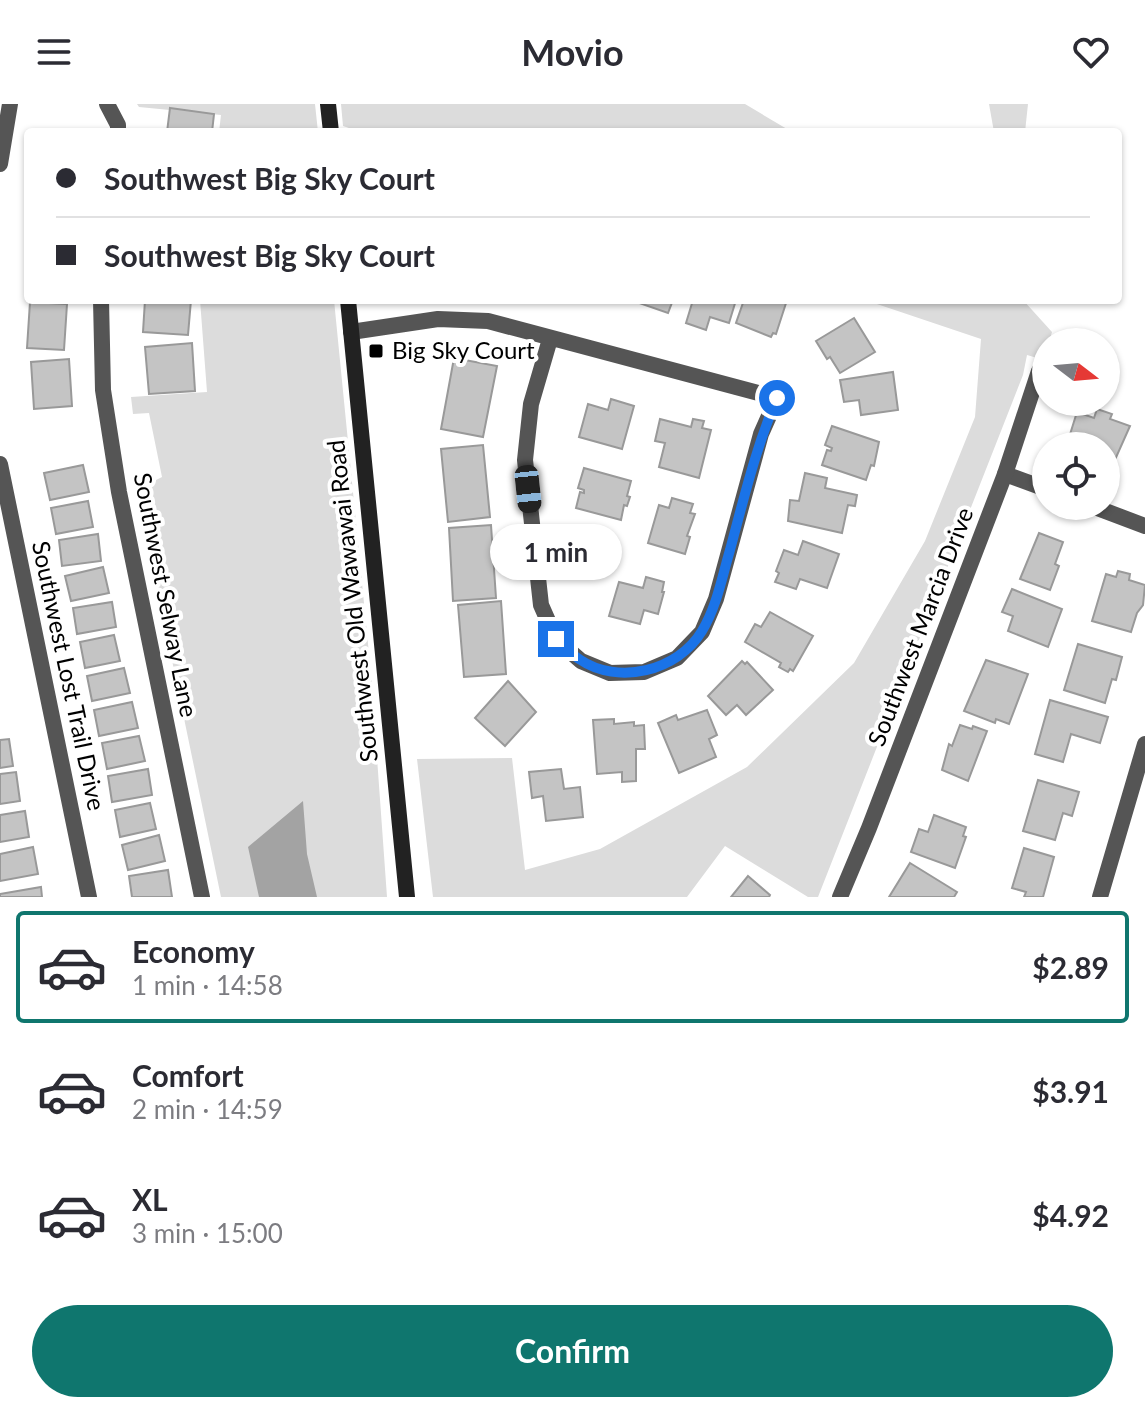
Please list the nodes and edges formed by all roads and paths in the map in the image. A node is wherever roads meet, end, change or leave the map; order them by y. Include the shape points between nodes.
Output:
1 (10, 104) edge
2 (107, 104) edge
3 (328, 104) edge
4 (118, 128) edge
5 (331, 128) edge
6 (0, 164) edge
7 (101, 304) edge
8 (348, 304) edge
9 (351, 332) junction
10 (550, 339) junction
11 (1032, 392) edge
12 (0, 464) edge
13 (1005, 474) junction
14 (1032, 484) edge
15 (1120, 517) edge
16 (1145, 526) edge
17 (1145, 744) edge
18 (89, 897) edge
19 (202, 897) edge
20 (407, 897) edge
21 (840, 897) edge
22 (1100, 897) edge

1 - 6 street
2 - 4 street
3 - 5 main road
7 - 19 street, Southwest Selway Lane via 103,390 119,492
8 - 9 main road, Southwest Old Wawawai Road
9 - 10 street via 438,319 488,321
9 - 20 main road, Southwest Old Wawawai Road
10 - 10 street via 777,398 761,434 702,632 677,658 644,672 610,673 581,661 556,639 541,605 525,460 531,404
11 - 13 street, Southwest Marcia Drive
12 - 18 street, Southwest Lost Trail Drive
13 - 14 street
13 - 21 street, Southwest Marcia Drive
15 - 16 street
17 - 22 street

